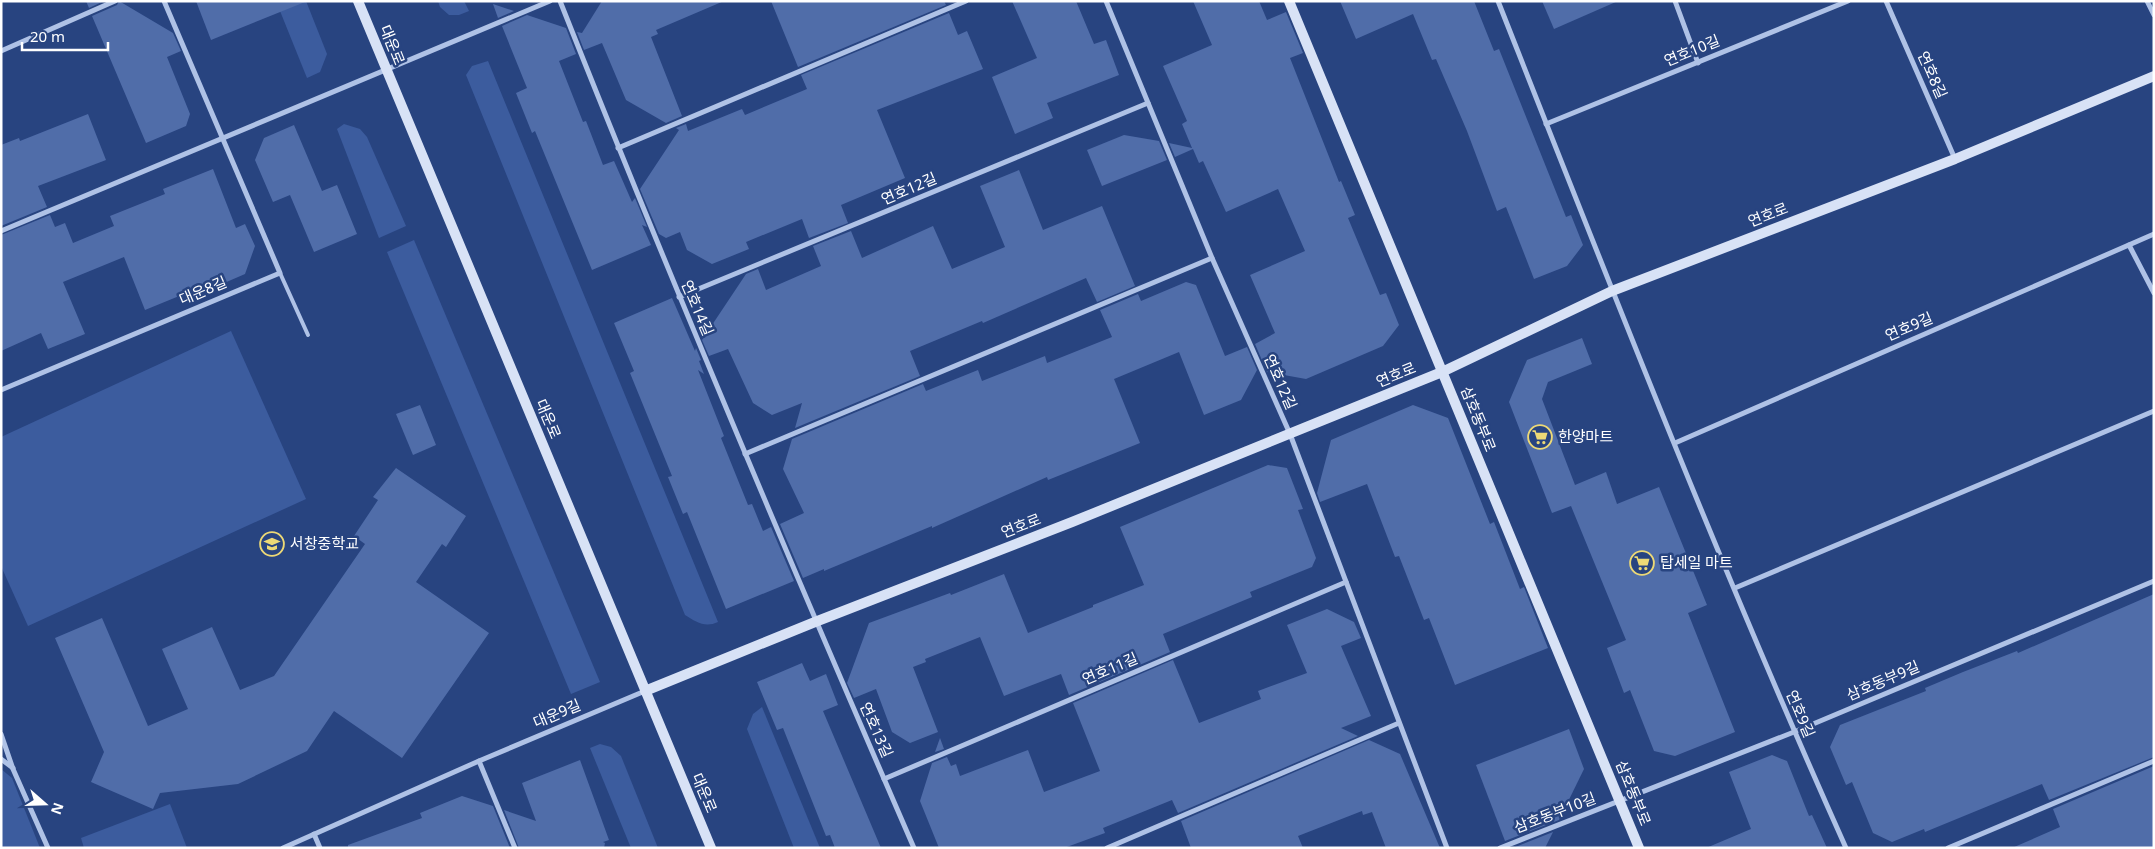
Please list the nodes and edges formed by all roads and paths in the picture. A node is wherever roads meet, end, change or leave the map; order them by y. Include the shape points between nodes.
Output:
1 (115, 1) edge
2 (164, 1) edge
3 (358, 1) edge
4 (550, 1) edge
5 (560, 1) edge
6 (966, 1) edge
7 (1106, 1) edge
8 (1289, 1) edge
9 (1498, 1) edge
10 (1675, 1) edge
11 (1848, 1) edge
12 (1886, 1) edge
13 (2147, 1) edge
14 (2154, 15) edge
15 (1, 51) edge
16 (1698, 62) junction
17 (386, 70) junction
18 (2154, 76) edge
19 (1148, 103) junction
20 (1546, 124) junction
21 (222, 138) junction
22 (618, 148) junction
23 (1955, 159) junction
24 (1, 231) edge
25 (2154, 234) edge
26 (2129, 245) junction
27 (1212, 258) junction
28 (280, 273) junction
29 (1612, 291) junction
30 (2154, 293) edge
31 (679, 298) junction
32 (308, 334) dead end
33 (1442, 372) junction
34 (1, 390) edge
35 (2154, 411) edge
36 (1290, 434) junction
37 (1675, 442) junction
38 (745, 454) junction
39 (2154, 581) edge
40 (1346, 582) junction
41 (1735, 588) junction
42 (815, 622) junction
43 (645, 691) junction
44 (1400, 723) junction
45 (1794, 732) junction
46 (1, 734) edge
47 (1, 759) edge
48 (479, 761) junction
49 (2154, 761) edge
50 (13, 769) junction
51 (884, 779) junction
52 (1620, 801) junction
53 (314, 834) junction
54 (48, 848) edge
55 (283, 848) edge
56 (320, 848) edge
57 (515, 848) edge
58 (711, 848) edge
59 (914, 848) edge
60 (1107, 848) edge
61 (1447, 848) edge
62 (1500, 848) edge
63 (1639, 848) edge
64 (1846, 848) edge
65 (1948, 848) edge

1 - 15 street
2 - 21 street
3 - 17 street, 대운로
4 - 17 street
5 - 22 street, 연호14길
6 - 22 street
7 - 19 street, 연호12길
8 - 33 street, 삼호동부로
9 - 20 street
10 - 16 street
11 - 16 street, 연호10길
12 - 23 street, 연호8길
13 - 14 street
16 - 20 street, 연호10길
17 - 21 street
17 - 43 street, 대운로
18 - 23 street, 연호로
19 - 27 street, 연호12길
19 - 31 street, 연호12길
20 - 29 street
21 - 24 street
21 - 28 street
22 - 31 street, 연호14길
23 - 29 street, 연호로
25 - 26 street, 연호9길
26 - 30 street
26 - 37 street, 연호9길
27 - 36 street, 연호12길
27 - 38 street
28 - 32 lane
28 - 34 street, 대운8길
29 - 33 street, 연호로
29 - 37 street, 연호9길
31 - 38 street, 연호14길
33 - 36 street, 연호로
33 - 52 street, 삼호동부로
35 - 41 street
36 - 40 street
36 - 42 street, 연호로
37 - 41 street, 연호9길
38 - 42 street, 연호14길
39 - 45 street, 삼호동부9길
40 - 44 street
40 - 51 street, 연호11길
41 - 45 street, 연호9길
42 - 43 street, 연호로
42 - 51 street, 연호13길
43 - 48 street, 대운9길
43 - 58 street, 대운로
44 - 60 street
44 - 61 street
45 - 52 street, 삼호동부9길
45 - 64 street, 연호9길
46 - 50 street
47 - 50 street
48 - 53 street, 대운9길
48 - 57 street
49 - 65 street
50 - 54 street
51 - 59 street, 연호13길
52 - 62 street, 삼호동부10길
52 - 63 street, 삼호동부로
53 - 55 street, 대운9길
53 - 56 street

